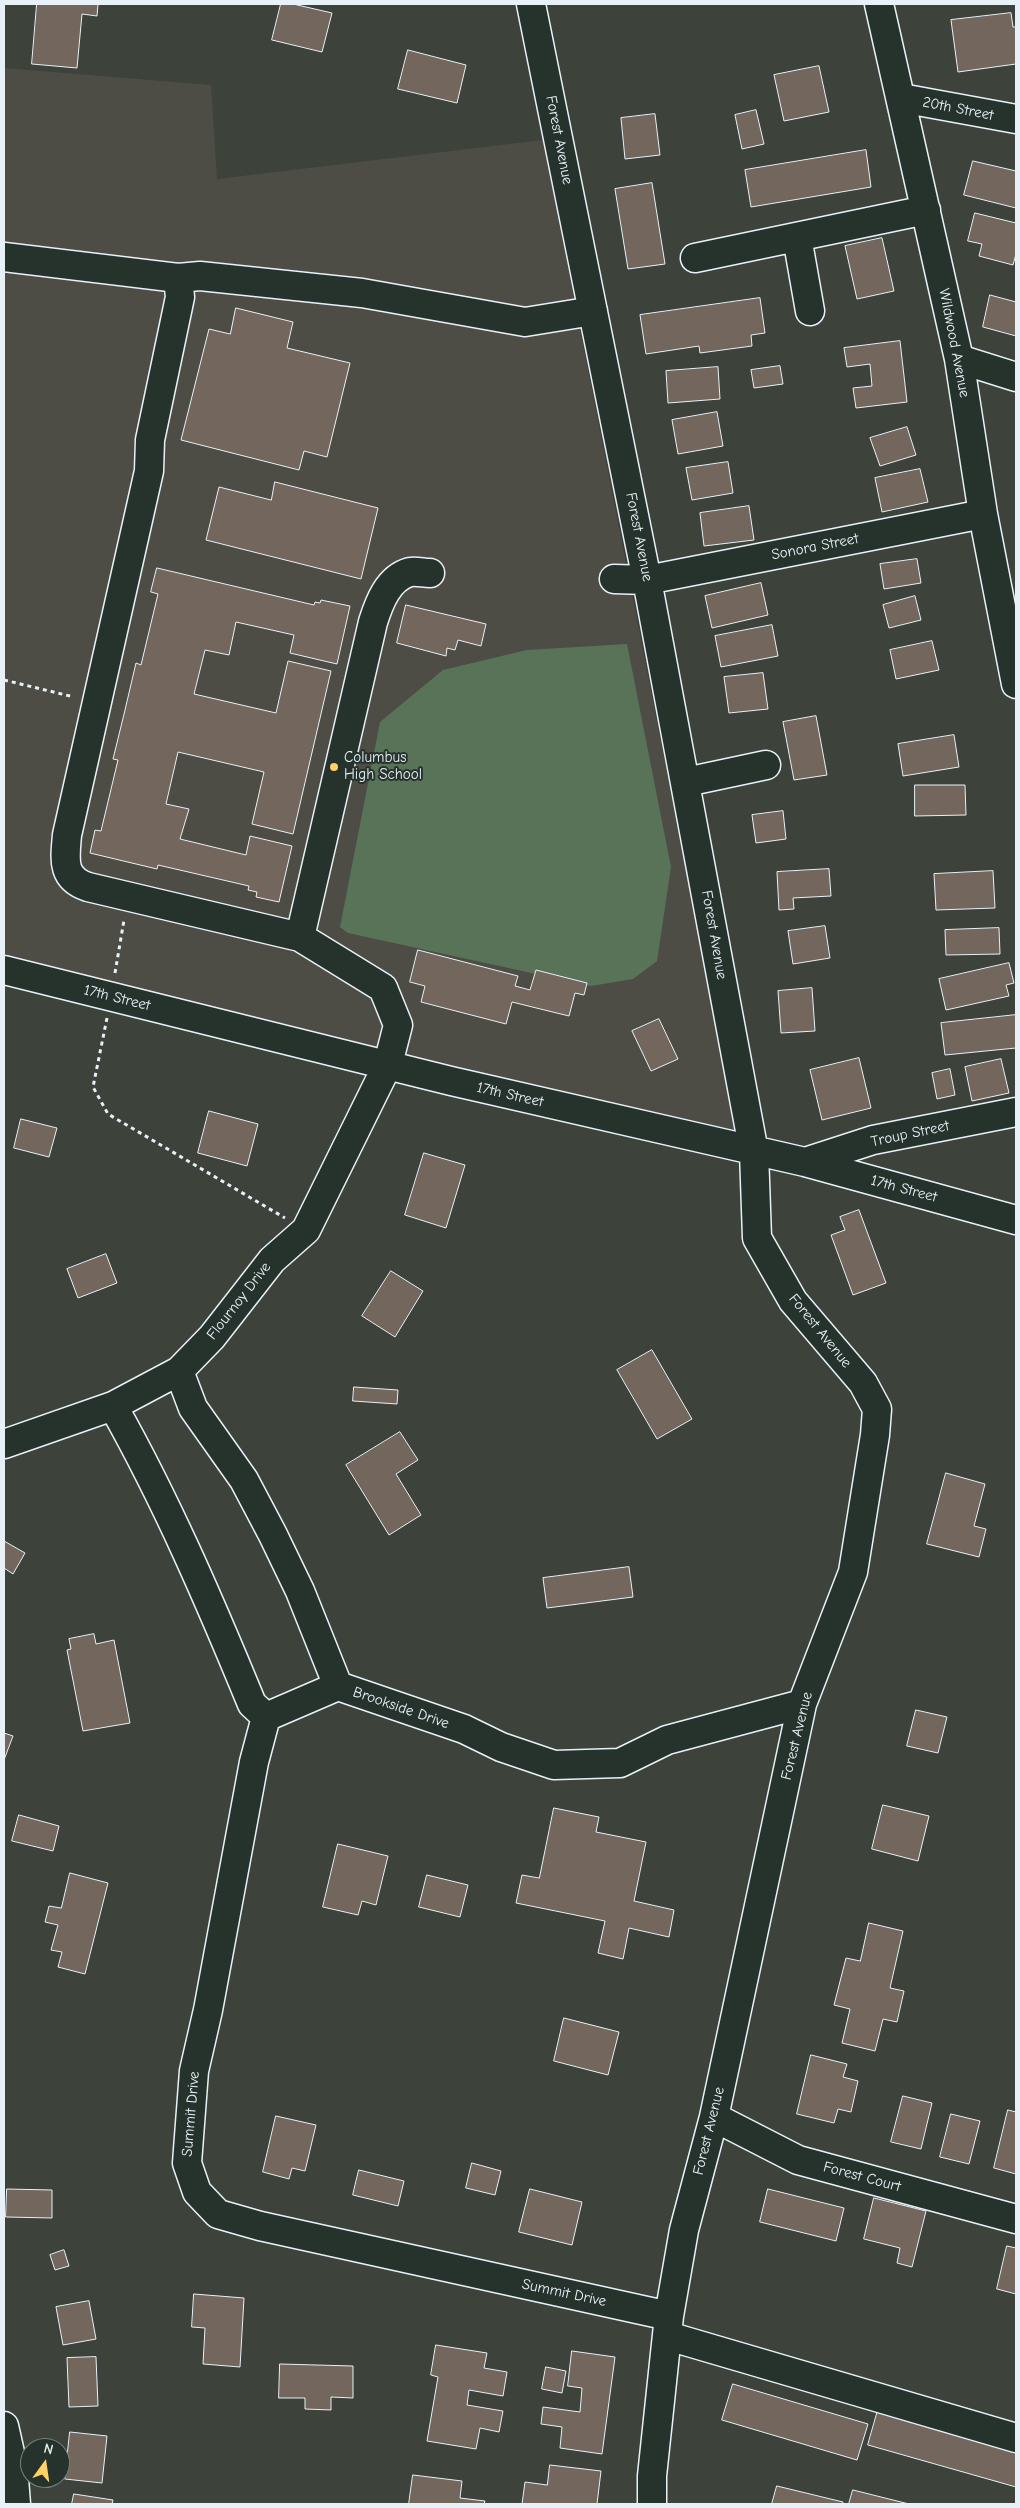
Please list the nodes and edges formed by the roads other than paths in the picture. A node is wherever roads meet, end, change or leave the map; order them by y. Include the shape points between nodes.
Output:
1 (531, 4) edge
2 (879, 4) edge
3 (901, 98) junction
4 (1016, 119) edge
5 (926, 210) junction
6 (797, 237) junction
7 (4, 257) edge
8 (695, 258) dead end
9 (178, 278) junction
10 (593, 311) junction
11 (810, 311) dead end
12 (959, 359) junction
13 (1016, 377) edge
14 (983, 514) junction
15 (430, 573) dead end
16 (614, 579) dead end
17 (648, 580) junction
18 (1012, 640) edge
19 (1016, 684) edge
20 (766, 765) dead end
21 (686, 782) junction
22 (300, 937) junction
23 (4, 970) edge
24 (388, 1064) junction
25 (1016, 1112) edge
26 (754, 1152) junction
27 (805, 1162) junction
28 (1016, 1220) edge
29 (179, 1371) junction
30 (113, 1406) junction
31 (4, 1444) edge
32 (338, 1686) junction
33 (802, 1704) junction
34 (266, 1717) junction
35 (714, 2116) junction
36 (1016, 2219) edge
37 (668, 2326) junction
38 (4, 2426) edge
39 (1016, 2438) edge
40 (9, 2475) edge
41 (16, 2504) edge
42 (652, 2504) edge

1 - 10 street, Forest Avenue
2 - 3 street, Wildwood Avenue
3 - 4 street, 20th Street
3 - 5 street, Wildwood Avenue
5 - 6 street
5 - 12 street, Wildwood Avenue
6 - 8 street
6 - 11 street
7 - 9 street
9 - 10 street via 200,276 362,292 526,322
9 - 22 street, Flournoy Drive via 180,297 150,440 149,471 67,835 67,871 75,883
10 - 17 street, Forest Avenue
12 - 13 street
12 - 14 street, Wildwood Avenue
14 - 17 street, Sonora Street
14 - 18 street, Wildwood Avenue
15 - 22 street via 410,572 392,582 376,613
16 - 17 street, Sonora Street
17 - 21 street, Forest Avenue
18 - 19 street, Wildwood Avenue
20 - 21 street
21 - 26 street, Forest Avenue
22 - 24 street, Flournoy Drive via 383,988 398,1026
23 - 24 street, 17th Street
24 - 26 street, 17th Street
24 - 29 street, Flournoy Drive via 306,1230 272,1260 212,1337
25 - 27 street, Troup Street via 873,1140
26 - 27 street, 17th Street
26 - 33 street, Forest Avenue via 757,1238 793,1300 863,1383 877,1409 853,1572
27 - 28 street, 17th Street
29 - 30 street, Flournoy Drive
29 - 32 street, Brookside Drive via 193,1408 244,1480 274,1534
30 - 31 street, Flournoy Drive
30 - 34 street via 195,1567 252,1704
32 - 33 street, Brookside Drive via 464,1729 501,1747 554,1765 620,1763 667,1740
32 - 34 street
33 - 35 street, Forest Avenue
34 - 37 street, Summit Drive via 254,1762 194,2071 187,2163 197,2192 218,2214 260,2226
35 - 36 street, Forest Court via 798,2160
35 - 37 street, Forest Avenue via 684,2230
37 - 39 street, Summit Drive
37 - 42 street, Forest Avenue via 652,2476
38 - 40 street
40 - 41 street

